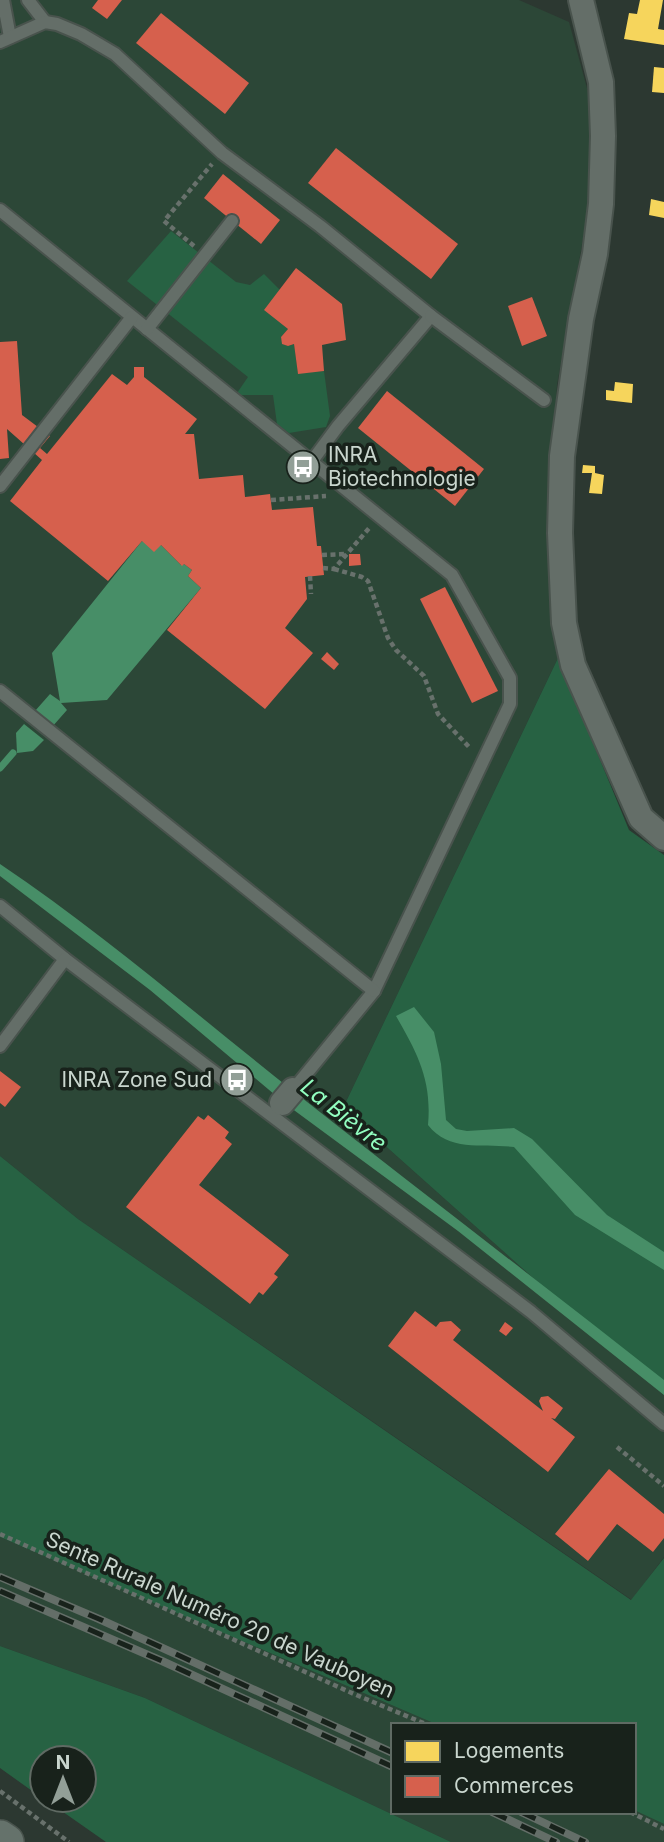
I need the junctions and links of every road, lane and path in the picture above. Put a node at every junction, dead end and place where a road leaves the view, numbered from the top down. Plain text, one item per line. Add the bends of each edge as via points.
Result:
1 (2, 0) edge
2 (28, 0) edge
3 (581, 0) edge
4 (45, 22) junction
5 (5, 40) edge
6 (222, 153) junction
7 (0, 210) edge
8 (232, 221) dead end
9 (205, 255) junction
10 (431, 316) junction
11 (132, 317) junction
12 (147, 329) junction
13 (544, 400) dead end
14 (312, 461) junction
15 (0, 486) edge
16 (331, 496) dead end
17 (271, 500) dead end
18 (379, 515) junction
19 (347, 554) junction
20 (322, 555) dead end
21 (323, 568) dead end
22 (334, 569) junction
23 (310, 576) dead end
24 (311, 594) dead end
25 (0, 691) edge
26 (481, 765) junction
27 (664, 838) edge
28 (0, 906) edge
29 (65, 959) junction
30 (374, 991) junction
31 (0, 1046) edge
32 (283, 1102) junction
33 (664, 1424) edge
34 (617, 1447) dead end
35 (664, 1486) edge
36 (0, 1534) edge
37 (423, 1723) edge
38 (0, 1791) edge
39 (634, 1814) edge
40 (664, 1829) edge
41 (0, 1838) edge
42 (6, 1842) edge
43 (69, 1842) edge

1 - 5 lane
2 - 4 lane
3 - 27 street via 601,82 603,136 600,216 562,456 564,622 573,665 641,818
4 - 5 lane
4 - 6 lane via 81,34 115,54
6 - 9 path via 164,222
6 - 10 lane
7 - 11 lane
8 - 9 lane
9 - 12 lane
10 - 13 lane
10 - 14 lane
11 - 12 lane
11 - 15 lane
12 - 14 lane
14 - 18 lane
16 - 17 path
18 - 19 path
18 - 26 lane via 452,575 510,678 510,704
19 - 20 path
19 - 22 path
21 - 22 path
22 - 26 path via 368,581 388,638 424,676 438,714 463,738
23 - 24 path
25 - 30 lane
26 - 30 lane
28 - 29 lane
29 - 31 lane
29 - 32 lane
30 - 32 lane
32 - 33 lane
34 - 35 path
36 - 37 path, Sente Rurale Numéro 20 de Vauboyen
38 - 43 path
39 - 40 path
41 - 42 main road

